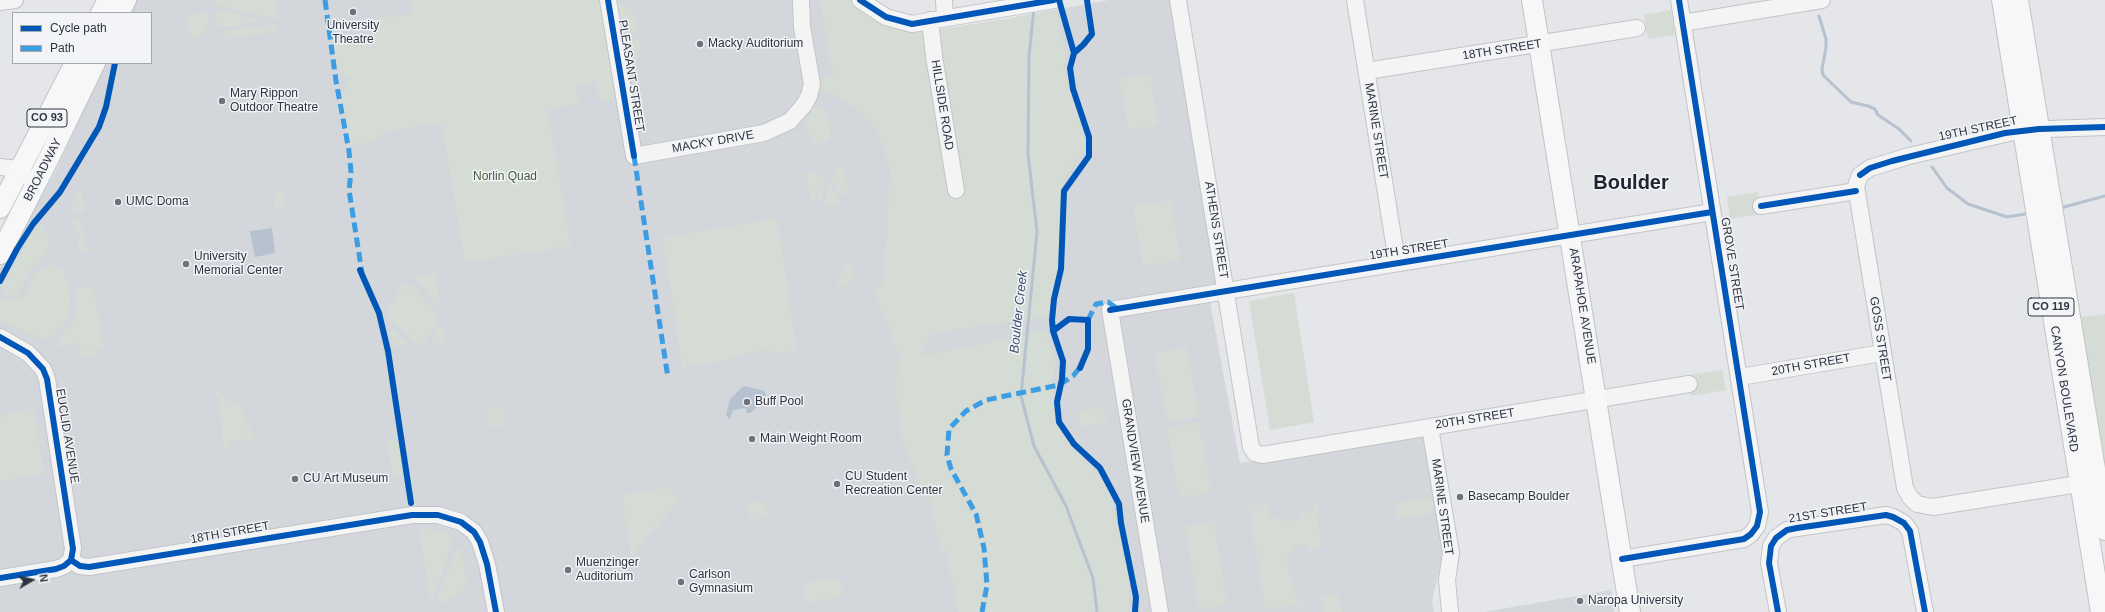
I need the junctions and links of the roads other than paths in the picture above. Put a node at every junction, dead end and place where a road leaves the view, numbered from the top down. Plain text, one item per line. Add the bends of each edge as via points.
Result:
1 (15, 0) edge
2 (108, 0) edge
3 (126, 0) edge
4 (608, 0) edge
5 (792, 0) edge
6 (801, 0) edge
7 (860, 0) edge
8 (872, 0) edge
9 (944, 0) edge
10 (1054, 0) edge
11 (1178, 0) edge
12 (1355, 0) edge
13 (1532, 0) edge
14 (1679, 0) edge
15 (1822, 0) edge
16 (2002, 0) edge
17 (2018, 0) edge
18 (0, 2) edge
19 (102, 12) edge
20 (120, 12) edge
21 (938, 19) junction
22 (1682, 23) junction
23 (802, 27) junction
24 (1637, 28) dead end
25 (1538, 44) junction
26 (74, 64) edge
27 (95, 64) edge
28 (1367, 71) junction
29 (2105, 127) edge
30 (2031, 130) junction
31 (634, 156) joint
32 (9, 170) edge
33 (1860, 175) joint
34 (37, 181) junction
35 (956, 190) dead end
36 (1856, 191) junction
37 (1761, 206) dead end
38 (0, 208) edge
39 (1712, 212) junction
40 (1570, 235) junction
41 (0, 254) edge
42 (1397, 262) junction
43 (1225, 291) junction
44 (1110, 310) joint
45 (0, 338) edge
46 (1882, 353) junction
47 (1740, 377) junction
48 (1689, 384) dead end
49 (1597, 400) junction
50 (1430, 426) junction
51 (1262, 455) joint
52 (2088, 483) junction
53 (2105, 530) edge
54 (1622, 559) junction
55 (71, 560) junction
56 (0, 578) edge
57 (496, 612) edge
58 (1160, 612) edge
59 (1450, 612) edge
60 (1630, 612) edge
61 (1778, 612) edge
62 (1925, 612) edge
63 (2102, 612) edge

1 - 18 street
2 - 19 main road
3 - 20 main road
4 - 31 street, PLEASANT STREET
5 - 23 street
6 - 23 street
7 - 21 street via 881,15 903,23
8 - 21 street via 892,12
9 - 21 street, HILLSIDE ROAD
10 - 21 street
11 - 43 street, ATHENS STREET
12 - 28 street, MARINE STREET
13 - 25 main road, ARAPAHOE AVENUE
14 - 22 street, GROVE STREET
15 - 22 street
16 - 30 main road, CANYON BOULEVARD / CO 119
17 - 30 main road, CANYON BOULEVARD / CO 119
21 - 35 street, HILLSIDE ROAD via 934,56
22 - 39 street, GROVE STREET
23 - 31 street, MACKY DRIVE via 812,84 804,106 790,121 764,133
24 - 25 street, 18TH STREET
25 - 28 street, 18TH STREET
25 - 40 main road, ARAPAHOE AVENUE
26 - 32 main road, BROADWAY / CO 93
27 - 34 main road, BROADWAY / CO 93
28 - 42 street, MARINE STREET
29 - 30 street, 19TH STREET
30 - 33 street, 19TH STREET via 1892,161 1870,168
30 - 52 main road, CANYON BOULEVARD / CO 119
32 - 34 street
32 - 38 main road, BROADWAY / CO 93
33 - 36 street, GOSS STREET
34 - 41 main road, BROADWAY / CO 93
36 - 37 street
36 - 46 street, GOSS STREET
39 - 40 street, 19TH STREET
39 - 47 street, GROVE STREET
40 - 42 street, 19TH STREET
40 - 49 main road, ARAPAHOE AVENUE
42 - 43 street, 19TH STREET
43 - 44 street, 19TH STREET
43 - 51 street, ATHENS STREET via 1251,447 1255,453
44 - 58 street, GRANDVIEW AVENUE
45 - 55 street, EUCLID AVENUE via 28,353 42,368 47,379 72,541
46 - 47 street, 20TH STREET
46 - 52 street, GOSS STREET via 1905,488 1917,504 1933,507
47 - 54 street, GROVE STREET via 1760,504 1759,521 1754,531 1749,537 1740,540
48 - 49 street, 20TH STREET
49 - 50 street, 20TH STREET
49 - 54 main road, ARAPAHOE AVENUE
50 - 51 street, 20TH STREET
50 - 59 street, MARINE STREET via 1451,553 1446,580
52 - 53 main road, CANYON BOULEVARD / CO 119
52 - 63 main road, CANYON BOULEVARD / CO 119
54 - 60 main road, ARAPAHOE AVENUE
55 - 56 street via 56,569
55 - 57 street, 18TH STREET via 80,566 89,567 419,514 446,516 466,526 480,542
61 - 62 street, 21ST STREET via 1769,563 1770,551 1776,538 1790,530 1886,515 1904,523 1910,531

